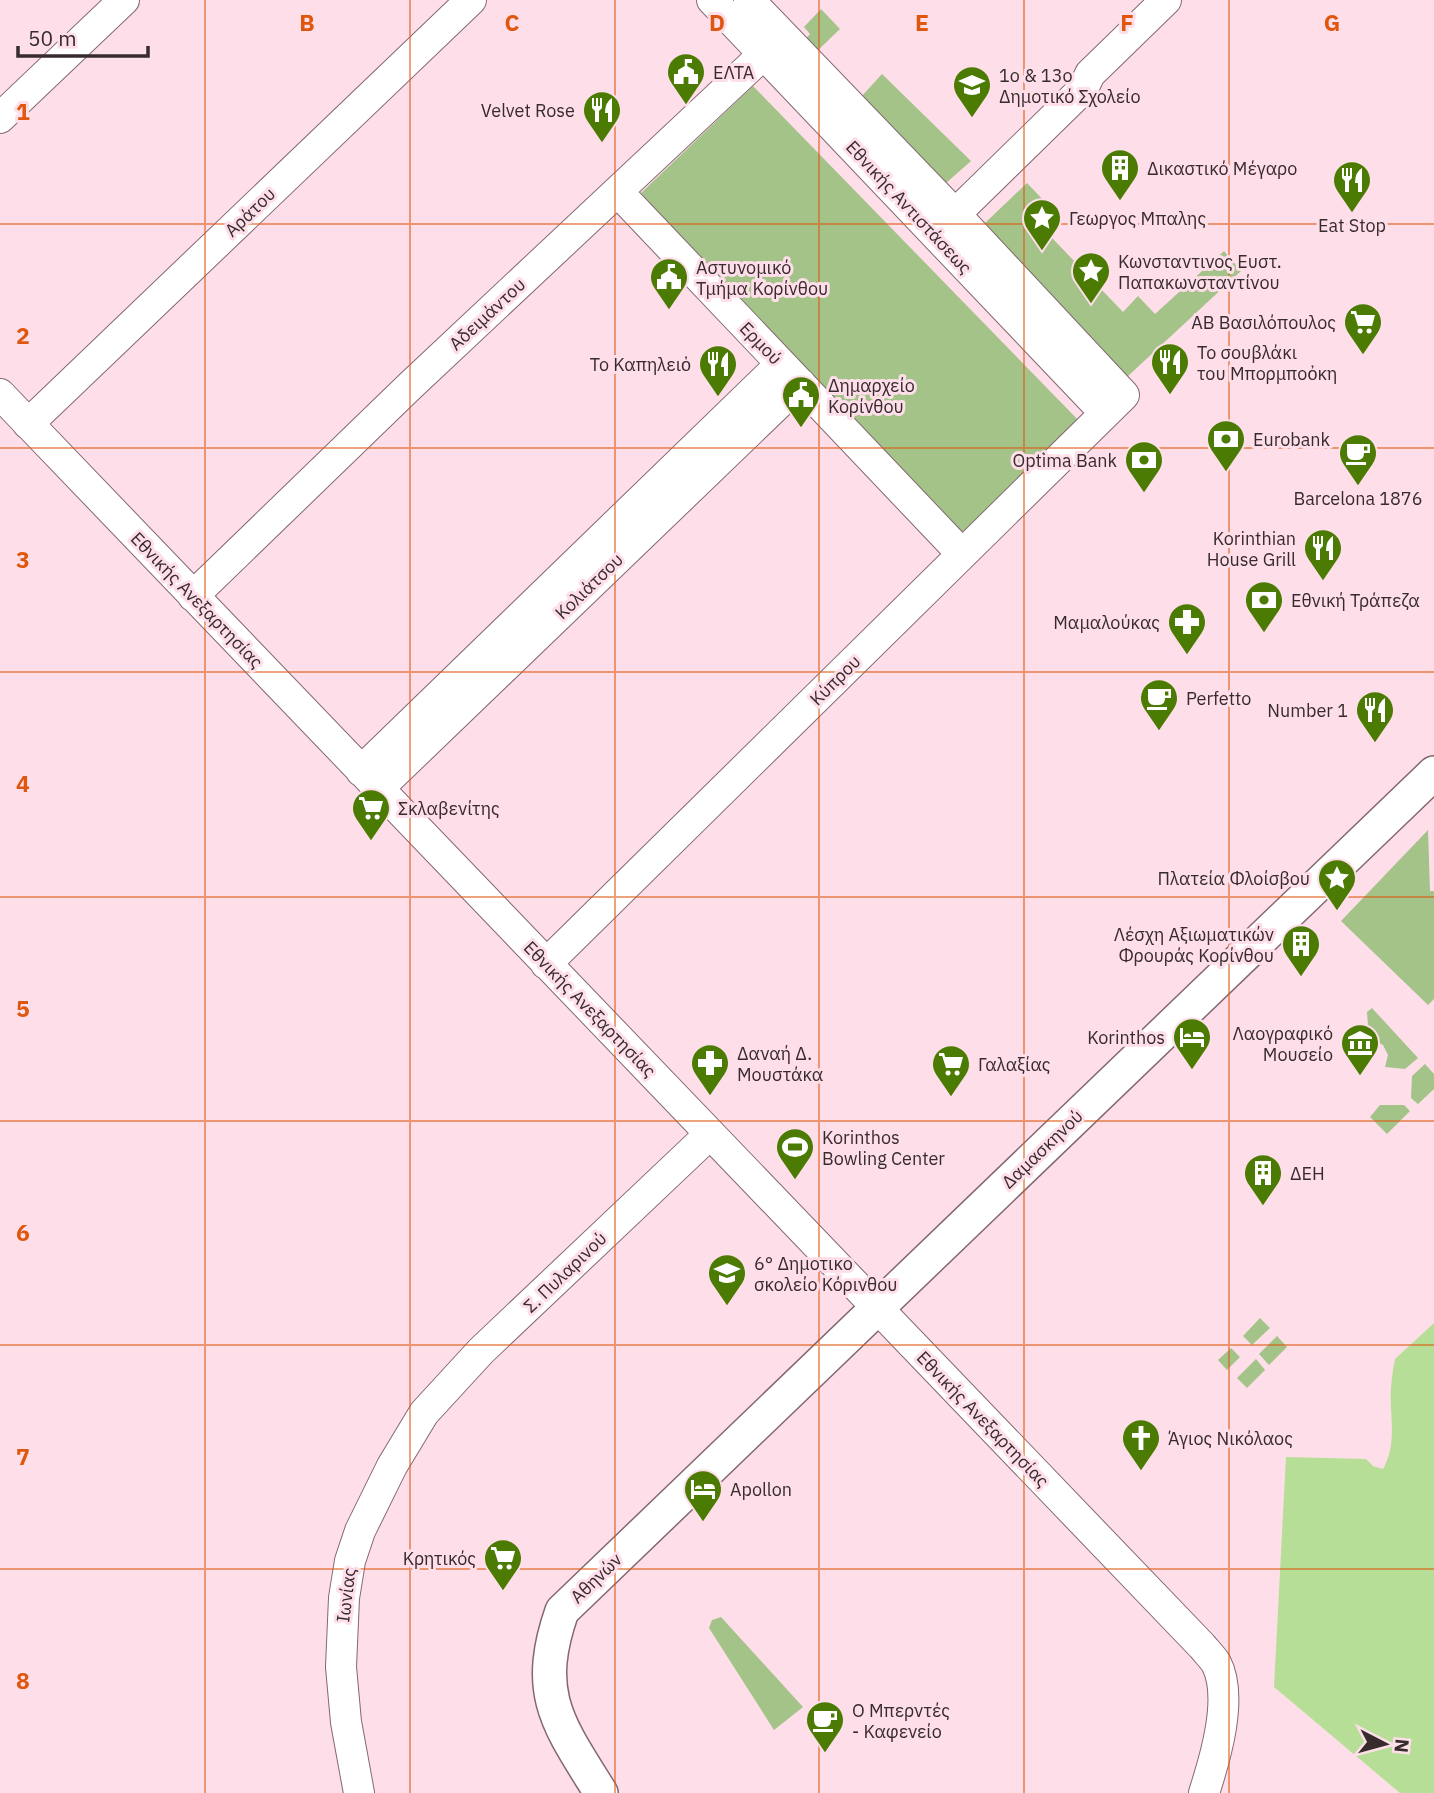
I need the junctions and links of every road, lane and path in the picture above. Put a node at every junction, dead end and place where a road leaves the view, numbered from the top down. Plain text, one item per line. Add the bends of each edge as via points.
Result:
1 (124, 0) edge
2 (471, 0) edge
3 (712, 0) edge
4 (748, 0) edge
5 (1166, 0) edge
6 (1190, 0) edge
7 (773, 44) junction
8 (1083, 89) junction
9 (0, 118) edge
10 (618, 192) junction
11 (946, 224) junction
12 (790, 373) junction
13 (0, 394) edge
14 (1114, 404) joint
15 (28, 424) junction
16 (962, 554) junction
17 (193, 596) junction
18 (1434, 773) edge
19 (370, 780) junction
20 (546, 964) junction
21 (710, 1134) junction
22 (877, 1308) junction
23 (424, 1413) joint
24 (651, 1525) joint
25 (359, 1793) edge
26 (601, 1793) edge
27 (1204, 1793) edge

1 - 9 street
2 - 15 street, Αράτου
3 - 7 street, Εθνικής Αντιστάσεως
4 - 7 street, Εθνικής Αντιστάσεως
5 - 8 street via 1090,74
6 - 8 street via 1100,83
7 - 10 street, Αδειμάντου
7 - 11 street, Εθνικής Αντιστάσεως
8 - 11 street
10 - 12 street, Ερμού
10 - 17 street, Αδειμάντου
11 - 14 street, Εθνικής Αντιστάσεως
12 - 16 street, Ερμού
12 - 19 street, Κολιάτσου
13 - 15 street, Εθνικής Ανεξαρτησίας
14 - 16 street, Κύπρου
15 - 17 street, Εθνικής Ανεξαρτησίας
16 - 20 street, Κύπρου
17 - 19 street, Εθνικής Ανεξαρτησίας
18 - 22 main road, Δαμασκηνού
19 - 20 street, Εθνικής Ανεξαρτησίας
20 - 21 street, Εθνικής Ανεξαρτησίας
21 - 22 street, Εθνικής Ανεξαρτησίας
21 - 23 street, Σ. Πυλαρινού via 481,1351
22 - 24 main road, Δαμασκηνού
22 - 27 street, Εθνικής Ανεξαρτησίας via 1216,1664 1222,1686 1221,1720
23 - 25 street, Ιωνίας via 367,1515 346,1578 341,1667
24 - 26 main road, Αθηνών via 562,1611 550,1658 549,1686 567,1739

